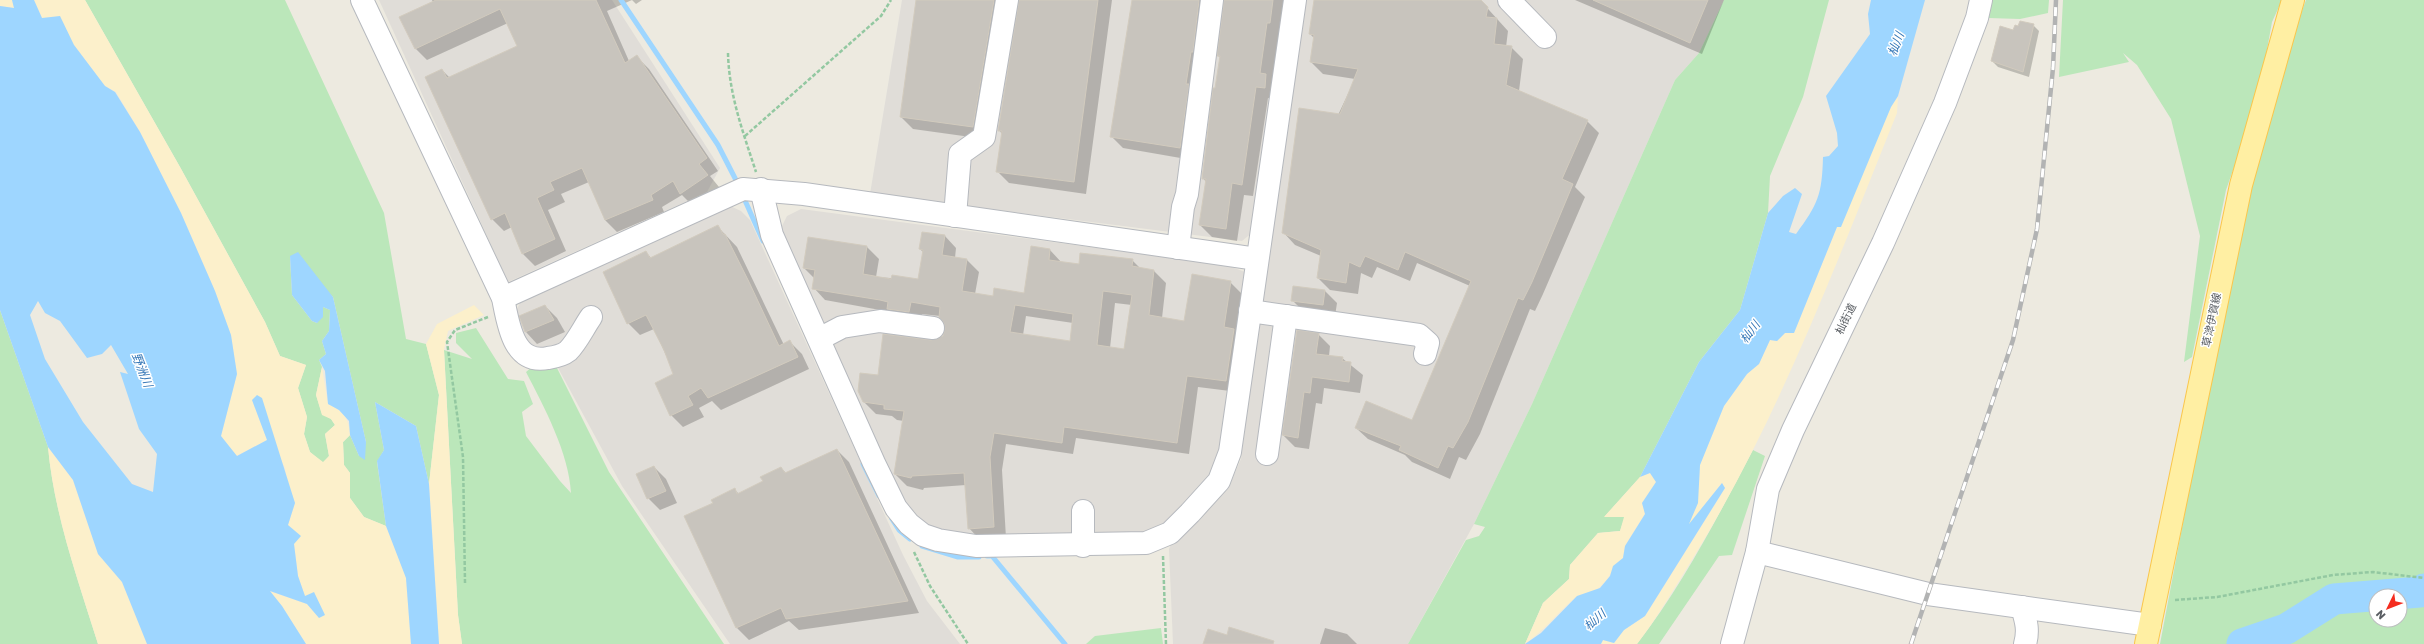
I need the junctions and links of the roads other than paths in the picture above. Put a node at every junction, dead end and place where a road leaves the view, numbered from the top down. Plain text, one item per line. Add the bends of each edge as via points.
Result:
1 (362, 0) edge
2 (1007, 0) edge
3 (1212, 0) edge
4 (1295, 0) edge
5 (1509, 0) edge
6 (2291, 8) edge
7 (1979, 9) edge
8 (1545, 37) dead end
9 (746, 190) junction
10 (955, 216) junction
11 (1178, 248) junction
12 (1257, 259) junction
13 (503, 298) junction
14 (1250, 311) junction
15 (1286, 316) junction
16 (591, 317) dead end
17 (933, 328) dead end
18 (819, 339) junction
19 (1425, 354) dead end
20 (1267, 454) dead end
21 (1083, 511) dead end
22 (1083, 546) junction
23 (1757, 552) junction
24 (2022, 607) junction
25 (2148, 635) edge
26 (1732, 644) edge
27 (2025, 644) edge

1 - 13 street
2 - 10 street via 984,137 960,154
3 - 11 street via 1188,194 1183,207
4 - 12 street
5 - 8 street
6 - 25 main road, 草津伊賀線 via 2241,185
7 - 23 street, 杣街道 via 1945,103 1883,243 1793,430 1771,483
9 - 10 street
9 - 13 street
9 - 18 street via 772,235
10 - 11 street
11 - 12 street
12 - 14 street
13 - 16 street via 510,332 520,350 532,358 557,357 568,350
14 - 15 street
14 - 22 street via 1242,376 1226,466 1219,480 1170,533 1146,543
15 - 19 street via 1419,335 1428,343
15 - 20 street
17 - 18 street via 880,321 842,327
18 - 22 street via 874,463 896,508 909,524 938,540 976,546
21 - 22 street
23 - 24 street via 1928,594
23 - 26 street, 杣街道
24 - 25 street
24 - 27 street via 2028,634

